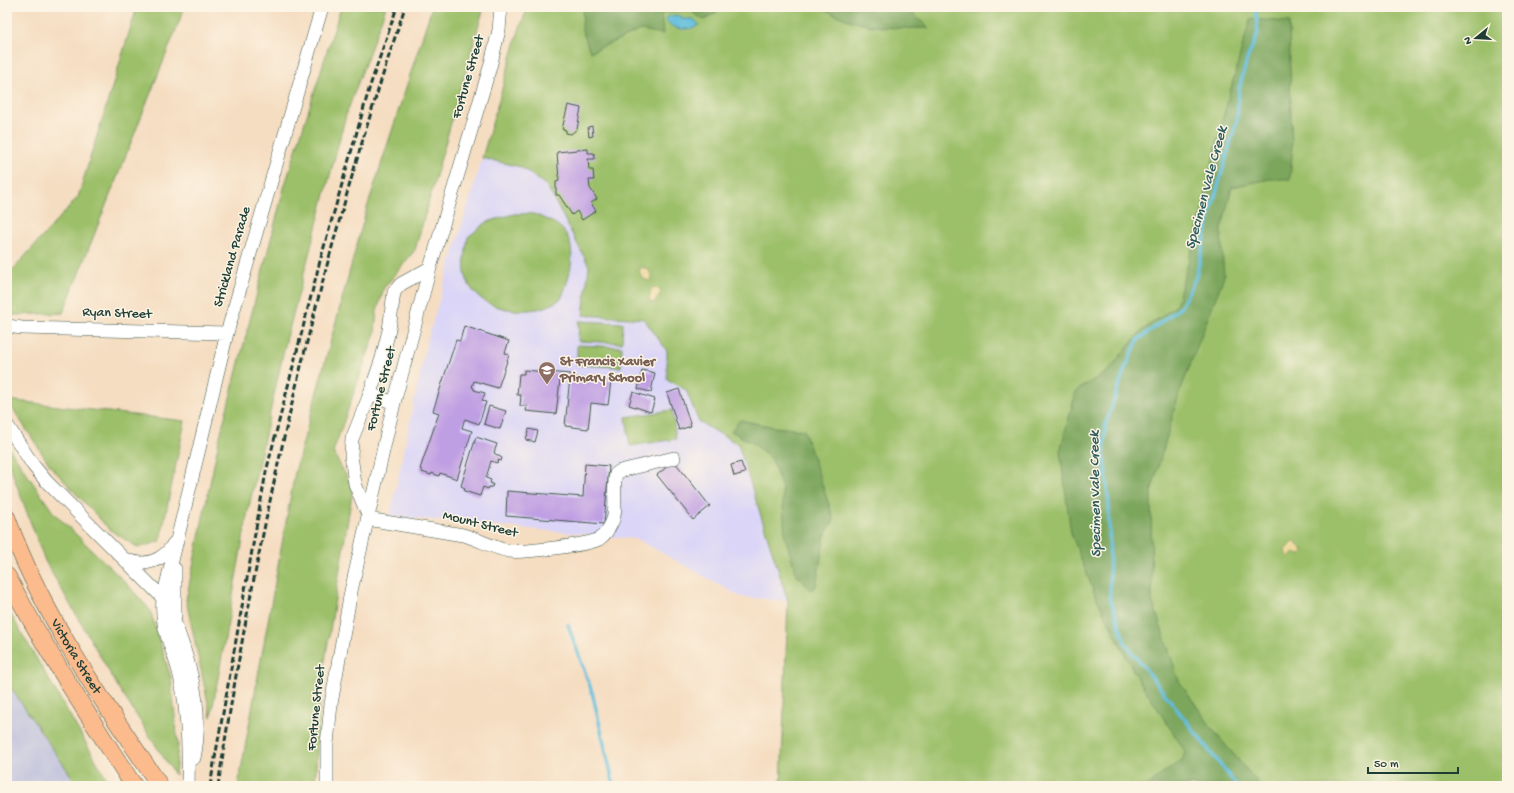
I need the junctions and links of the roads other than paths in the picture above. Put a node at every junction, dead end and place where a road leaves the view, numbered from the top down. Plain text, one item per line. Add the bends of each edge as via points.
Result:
1 (322, 7) edge
2 (501, 7) edge
3 (430, 268) junction
4 (7, 326) edge
5 (227, 333) junction
6 (370, 394) junction
7 (394, 403) junction
8 (7, 425) edge
9 (674, 458) dead end
10 (367, 517) junction
11 (7, 518) edge
12 (183, 518) junction
13 (178, 534) junction
14 (117, 553) junction
15 (7, 576) edge
16 (162, 598) junction
17 (179, 633) junction
18 (158, 782) edge
19 (134, 786) edge
20 (188, 786) edge
21 (327, 786) edge

1 - 5 street, Strickland Parade
2 - 3 street, Fortune Street via 499,30 490,67
3 - 6 street via 401,284 394,292 386,342
3 - 7 street, Fortune Street
4 - 5 street, Ryan Street
5 - 12 street, Strickland Parade
6 - 7 street
6 - 10 street via 350,446 355,484
7 - 10 street, Fortune Street
8 - 14 street via 46,481
9 - 10 street, Mount Street via 616,474 613,521 605,534 586,543 532,551 501,550 469,537
10 - 21 street, Fortune Street via 347,609 331,704 327,744
11 - 18 main road, Victoria Street via 30,574 52,618
12 - 13 street, Strickland Parade
12 - 17 street, Strickland Parade via 174,581 174,611
13 - 14 street via 169,550 152,562 134,563
13 - 16 street, Strickland Parade
14 - 16 street
15 - 19 main road, Victoria Street via 62,675
16 - 17 street, Strickland Parade
16 - 20 street, Strickland Parade via 163,626 179,675 185,707
17 - 20 street, Strickland Parade via 195,689 198,711 197,743

